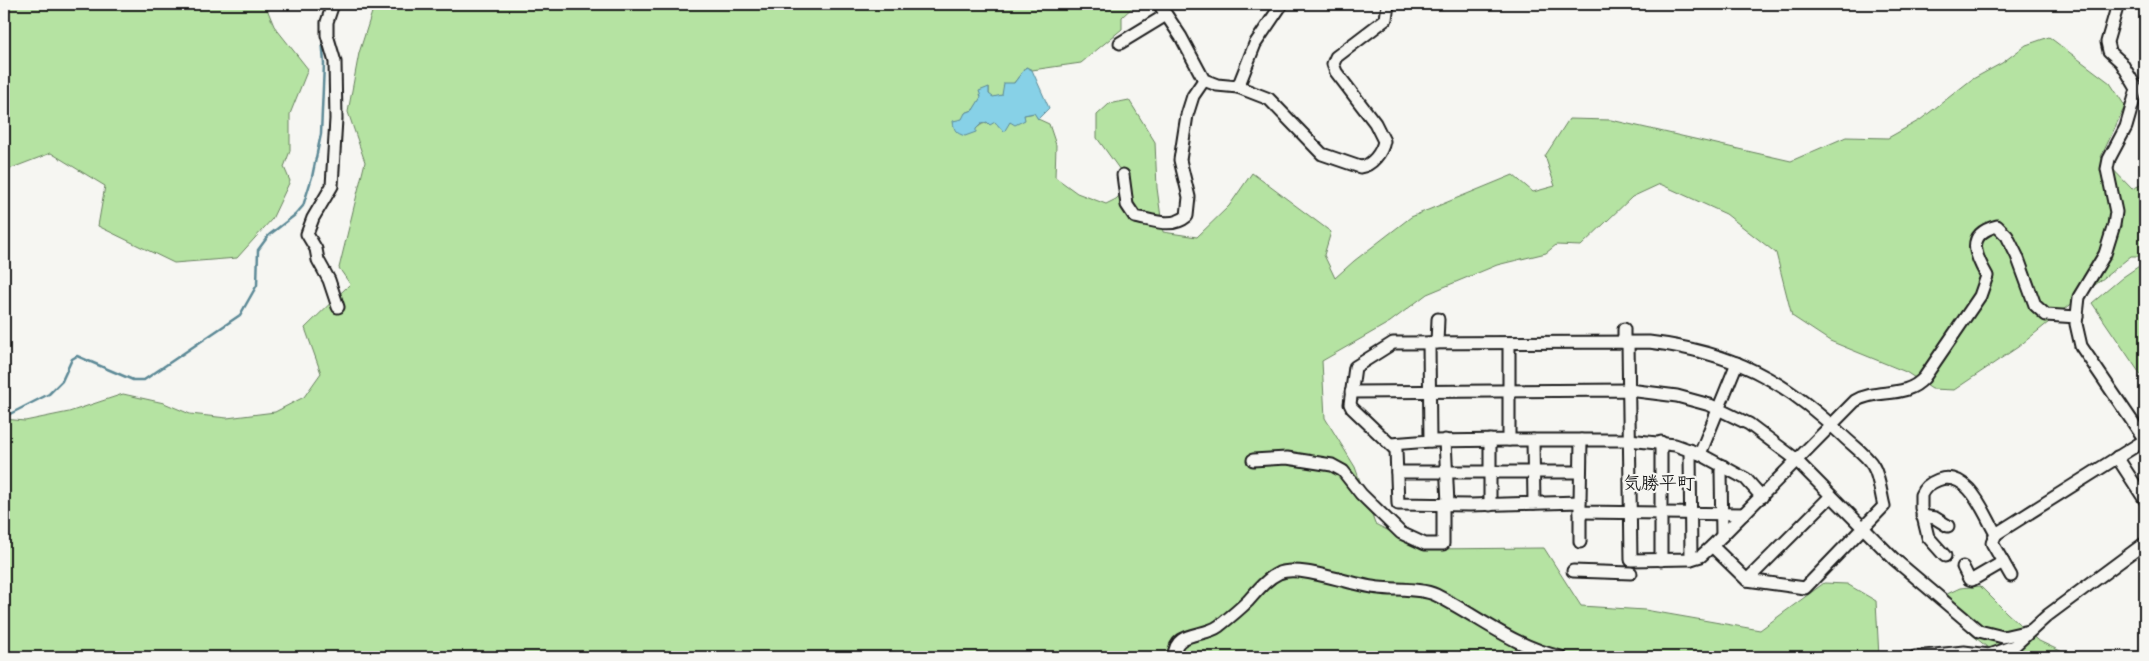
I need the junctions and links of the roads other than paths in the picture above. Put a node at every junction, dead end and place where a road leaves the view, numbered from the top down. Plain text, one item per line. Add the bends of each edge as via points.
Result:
1 (333, 4) edge
2 (1159, 4) edge
3 (1282, 4) edge
4 (1388, 4) edge
5 (2118, 4) edge
6 (1166, 15) junction
7 (1120, 43) dead end
8 (1204, 80) junction
9 (1238, 86) junction
10 (2141, 90) edge
11 (1123, 175) dead end
12 (338, 307) dead end
13 (2076, 317) junction
14 (1438, 319) dead end
15 (1624, 329) dead end
16 (1626, 342) junction
17 (1433, 343) junction
18 (1509, 343) junction
19 (1736, 363) junction
20 (1628, 390) junction
21 (1431, 391) junction
22 (1351, 392) junction
23 (1509, 392) junction
24 (1718, 409) junction
25 (1831, 425) junction
26 (1430, 440) junction
27 (1445, 440) junction
28 (1490, 440) junction
29 (1509, 440) junction
30 (1532, 440) junction
31 (1581, 440) junction
32 (1629, 440) junction
33 (2145, 440) edge
34 (1661, 442) junction
35 (1391, 444) junction
36 (1695, 452) junction
37 (2117, 457) junction
38 (1253, 460) dead end
39 (1797, 461) junction
40 (1723, 466) junction
41 (1397, 472) junction
42 (1490, 472) junction
43 (1534, 472) junction
44 (1580, 472) junction
45 (1446, 473) junction
46 (1831, 496) junction
47 (1762, 497) junction
48 (2145, 500) edge
49 (1446, 504) junction
50 (1534, 504) junction
51 (1490, 505) junction
52 (1580, 507) junction
53 (1629, 512) junction
54 (1661, 513) junction
55 (1690, 513) junction
56 (1722, 514) junction
57 (1744, 514) junction
58 (1922, 516) junction
59 (1948, 526) dead end
60 (1862, 528) junction
61 (1996, 534) junction
62 (1722, 536) junction
63 (1580, 542) dead end
64 (2145, 543) edge
65 (1712, 546) junction
66 (1945, 556) dead end
67 (1691, 559) junction
68 (1631, 560) junction
69 (1661, 560) junction
70 (2003, 562) junction
71 (1963, 567) dead end
72 (1574, 571) dead end
73 (2011, 576) dead end
74 (1747, 580) junction
75 (2029, 631) junction
76 (1174, 657) edge
77 (1562, 657) edge
78 (1915, 657) edge

1 - 12 street via 327,35 335,62 332,186 313,218 308,234
2 - 6 street
3 - 9 street via 1255,44
4 - 9 street via 1386,19 1336,56 1333,64 1384,141 1377,156 1366,166 1346,164 1322,154 1269,99
5 - 10 street via 2106,42 2109,51
6 - 7 street
6 - 8 street
8 - 9 street via 1217,85
8 - 11 street via 1193,96 1187,115 1180,160 1189,197 1187,216 1169,224 1135,217 1127,205
10 - 13 street via 2109,159 2107,170 2116,212 2114,225 2105,254 2079,297
13 - 25 street via 2046,315 2035,305 2008,236 1997,226 1988,229 1979,235 1974,246 1987,276 1980,296 1920,383 1905,390 1860,398
13 - 33 street via 2081,346
14 - 17 street
15 - 16 street
16 - 18 street
16 - 19 street via 1702,350
16 - 20 street
17 - 18 street
17 - 21 street
17 - 22 street via 1390,344 1355,367
18 - 23 street
19 - 24 street
19 - 25 street via 1771,379 1805,401
20 - 23 street
20 - 24 street via 1677,396
20 - 32 street
21 - 22 street
21 - 23 street
21 - 26 street
22 - 35 street via 1352,408
23 - 29 street
24 - 36 street
24 - 39 street via 1755,428
25 - 39 street
25 - 60 street via 1873,466 1884,506
26 - 27 street
26 - 35 street
27 - 28 street
27 - 45 street
28 - 29 street
28 - 42 street
29 - 30 street
30 - 31 street
30 - 43 street
31 - 32 street
31 - 44 street
32 - 34 street
32 - 53 street
33 - 37 street
34 - 36 street
34 - 54 street
35 - 41 street via 1396,450
36 - 40 street
36 - 55 street
37 - 48 street
37 - 61 street
38 - 49 street via 1287,458 1332,465 1343,471 1361,494 1401,533 1425,544 1443,544
39 - 46 street
39 - 47 street
40 - 47 street via 1746,479
40 - 56 street
41 - 45 street
41 - 49 street via 1398,504
42 - 43 street
42 - 45 street
42 - 51 street
43 - 44 street
43 - 50 street
44 - 52 street
45 - 49 street
46 - 60 street
46 - 74 street
47 - 57 street
49 - 51 street
50 - 51 street
50 - 52 street
52 - 53 street
52 - 63 street
53 - 54 street
53 - 68 street
54 - 55 street
54 - 69 street
55 - 56 street
55 - 67 street
56 - 57 street
56 - 62 street
57 - 62 street
58 - 59 street via 1935,518
58 - 61 street via 1920,501 1926,487 1942,479 1955,480 1970,488
58 - 66 street via 1928,537
60 - 74 street via 1805,588
60 - 75 street via 1979,631 2003,637
61 - 70 street via 1992,543
62 - 65 street
64 - 75 street
65 - 67 street via 1702,556
65 - 74 street
67 - 69 street
68 - 69 street
68 - 72 street via 1631,578
70 - 71 street via 1972,580
70 - 73 street
75 - 78 street via 2014,646 1989,654 1964,652
76 - 77 street via 1175,647 1182,639 1218,627 1261,585 1282,572 1301,572 1376,588 1434,594 1522,644

